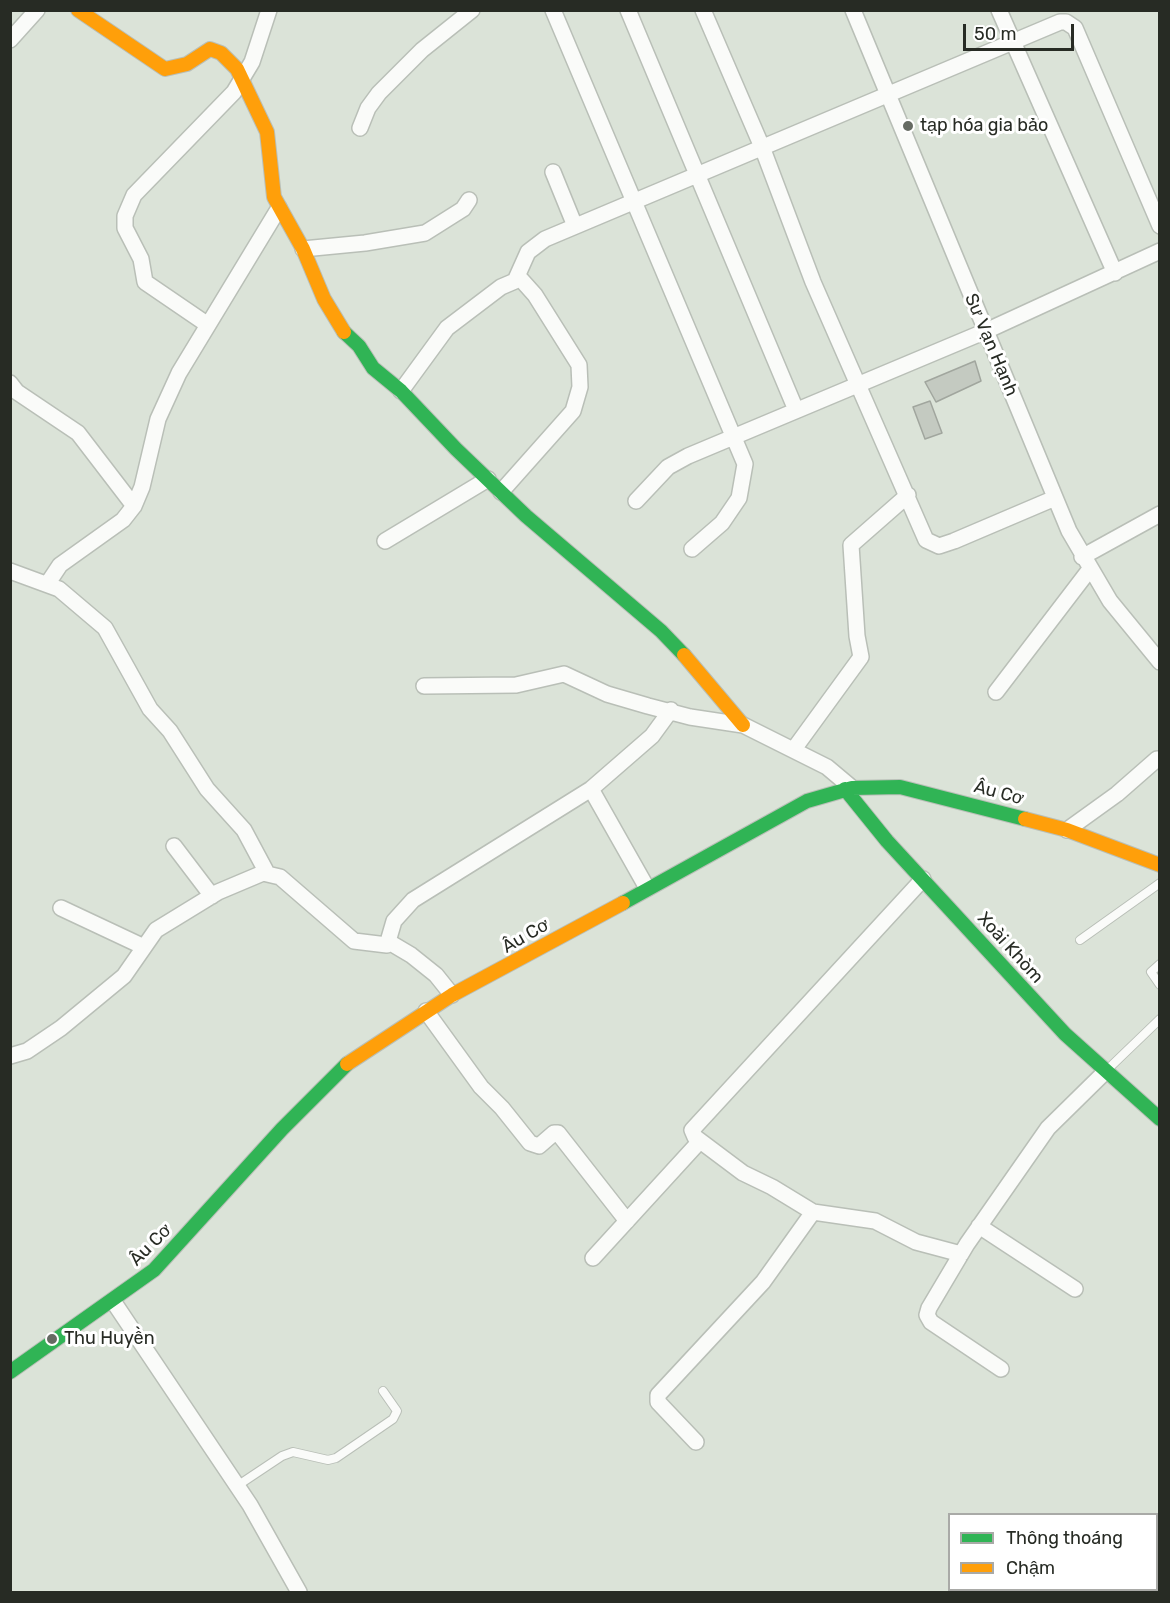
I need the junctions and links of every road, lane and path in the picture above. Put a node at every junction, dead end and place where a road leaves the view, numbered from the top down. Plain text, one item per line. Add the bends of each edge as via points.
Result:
1 (37, 10) edge
2 (78, 10) edge
3 (269, 10) edge
4 (472, 10) edge
5 (553, 10) edge
6 (628, 10) edge
7 (703, 10) edge
8 (853, 10) edge
9 (999, 10) edge
10 (10, 39) edge
11 (1011, 40) junction
12 (243, 78) junction
13 (887, 93) junction
14 (360, 128) dead end
15 (762, 147) junction
16 (553, 172) dead end
17 (696, 175) junction
18 (469, 200) dead end
19 (634, 203) junction
20 (279, 208) junction
21 (575, 226) junction
22 (1160, 226) edge
23 (303, 249) junction
24 (1160, 251) edge
25 (1115, 273) junction
26 (518, 276) junction
27 (208, 326) junction
28 (986, 331) junction
29 (10, 383) edge
30 (858, 384) junction
31 (401, 391) junction
32 (796, 410) junction
33 (733, 437) junction
34 (488, 479) junction
35 (501, 492) junction
36 (908, 495) junction
37 (1055, 498) junction
38 (636, 501) dead end
39 (134, 506) junction
40 (1160, 514) edge
41 (385, 541) dead end
42 (692, 549) dead end
43 (1086, 563) junction
44 (10, 570) edge
45 (48, 583) junction
46 (1160, 662) edge
47 (424, 686) dead end
48 (996, 692) dead end
49 (671, 710) junction
50 (742, 725) junction
51 (794, 749) junction
52 (1157, 759) dead end
53 (849, 788) junction
54 (591, 789) junction
55 (1067, 830) junction
56 (174, 846) dead end
57 (1160, 865) edge
58 (267, 873) junction
59 (923, 879) junction
60 (1160, 883) edge
61 (647, 888) junction
62 (212, 896) junction
63 (61, 908) dead end
64 (1080, 940) dead end
65 (389, 942) junction
66 (144, 947) junction
67 (1160, 964) edge
68 (1160, 985) edge
69 (452, 995) junction
70 (426, 1011) junction
71 (1160, 1019) edge
72 (10, 1056) edge
73 (1105, 1072) junction
74 (1160, 1119) edge
75 (700, 1141) junction
76 (813, 1212) junction
77 (627, 1221) junction
78 (979, 1226) junction
79 (961, 1254) junction
80 (593, 1258) dead end
81 (1075, 1289) dead end
82 (113, 1301) junction
83 (1001, 1369) dead end
84 (10, 1372) edge
85 (383, 1391) dead end
86 (696, 1442) dead end
87 (237, 1486) junction
88 (299, 1593) edge

1 - 10 street
2 - 12 street via 165,69 177,68 213,49
3 - 12 street
4 - 14 street via 422,50 379,93
5 - 19 street
6 - 17 street
7 - 15 street
8 - 13 street, Sư Vạn Hạnh
9 - 11 street
11 - 13 street
11 - 22 street via 1060,22 1076,28
11 - 25 street
12 - 20 street via 267,132 271,182
12 - 27 street via 220,109 134,195 125,216 125,228 141,259 145,282
13 - 15 street
13 - 28 street, Sư Vạn Hạnh
15 - 17 street
15 - 30 street via 813,282
16 - 21 street
17 - 19 street
17 - 32 street
18 - 23 street via 463,209 425,233
19 - 21 street
19 - 33 street
20 - 23 street
20 - 27 street
21 - 26 street via 532,249
23 - 31 street via 339,327 359,346 373,368
24 - 25 street
25 - 28 street
26 - 31 street via 454,322
26 - 35 street via 535,295 579,365 579,387 573,411
27 - 39 street via 183,366 159,418
28 - 30 street
28 - 37 street, Sư Vạn Hạnh
29 - 39 street via 78,433
30 - 32 street
30 - 36 street
31 - 34 street
32 - 33 street
33 - 38 street via 668,467
33 - 42 street via 745,464 739,498 722,523
34 - 35 street
34 - 41 street
35 - 50 street via 661,631
36 - 37 street via 926,540 939,546
36 - 51 street via 851,545 861,657
37 - 43 street, Sư Vạn Hạnh
39 - 45 street via 123,520 60,565
40 - 43 street
43 - 46 street, Sư Vạn Hạnh via 1110,601
43 - 48 street
44 - 45 street
45 - 58 street via 71,597 105,628 150,709 170,731 207,789 244,830
47 - 49 street via 516,685 564,674 607,694
49 - 50 street
49 - 54 street via 652,736
50 - 51 street
51 - 53 street via 827,767
52 - 55 street via 1118,794
53 - 55 street, Âu Cơ via 882,786 917,791
53 - 59 street, Xoài Khòm via 881,834
53 - 61 street, Âu Cơ via 807,801
54 - 61 street
54 - 65 street via 412,900 394,921
55 - 57 street, Âu Cơ
56 - 62 street
58 - 62 street
58 - 65 street via 298,890 354,941 384,946
59 - 73 street, Xoài Khòm via 1051,1020
59 - 75 street via 694,1125 692,1134
60 - 64 lane
61 - 69 street, Âu Cơ
62 - 66 street via 156,930
63 - 66 street
65 - 69 street via 436,975
66 - 72 street via 124,976 72,1019 27,1051
67 - 68 lane via 1150,972
69 - 70 street, Âu Cơ
70 - 77 street via 481,1087 530,1143 538,1146 554,1132 558,1133
70 - 82 street, Âu Cơ via 341,1069 166,1259
71 - 73 lane
73 - 74 street, Xoài Khòm
73 - 78 street via 1047,1128
75 - 76 street via 742,1173
75 - 77 street
76 - 79 street via 875,1221 916,1242
76 - 86 street via 763,1282 658,1395 658,1402
77 - 80 street
78 - 79 street
78 - 81 street
79 - 83 street via 927,1315 931,1322
82 - 84 street, Âu Cơ
82 - 87 street
85 - 87 lane via 397,1411 393,1419 336,1458 328,1460 293,1452
87 - 88 street

